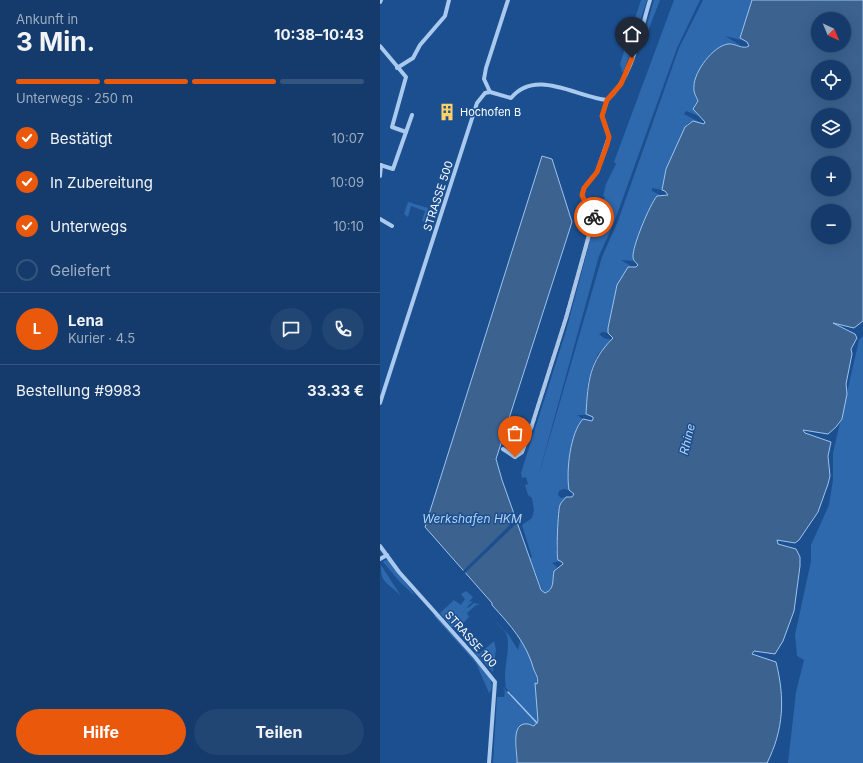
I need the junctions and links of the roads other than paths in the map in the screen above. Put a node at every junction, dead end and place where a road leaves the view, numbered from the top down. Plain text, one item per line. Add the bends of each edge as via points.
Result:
1 (449, 0) edge
2 (508, 0) edge
3 (650, 0) edge
4 (380, 46) edge
5 (397, 68) junction
6 (490, 92) junction
7 (607, 100) junction
8 (412, 115) dead end
9 (406, 132) junction
10 (381, 165) edge
11 (380, 176) edge
12 (380, 219) edge
13 (392, 226) dead end
14 (380, 403) edge
15 (503, 449) dead end
16 (380, 546) edge
17 (387, 555) junction
18 (380, 559) edge
19 (489, 763) edge

1 - 5 street via 449,6 441,22 420,45 413,58
2 - 6 street via 486,68 484,79
3 - 7 street via 627,72 614,94
4 - 5 street
5 - 9 street via 406,77 392,127
6 - 7 street via 511,98 520,90 540,84
6 - 14 street, STRASSE 500 via 485,93 477,104
7 - 15 street via 602,116 609,137 597,172 584,188 582,195 586,204 594,211 594,217 566,318 522,452 515,457
8 - 9 street
9 - 10 street via 394,170
10 - 11 street
12 - 13 street
16 - 17 street, STRASSE 100
17 - 18 street
17 - 19 street, STRASSE 100 via 495,682

